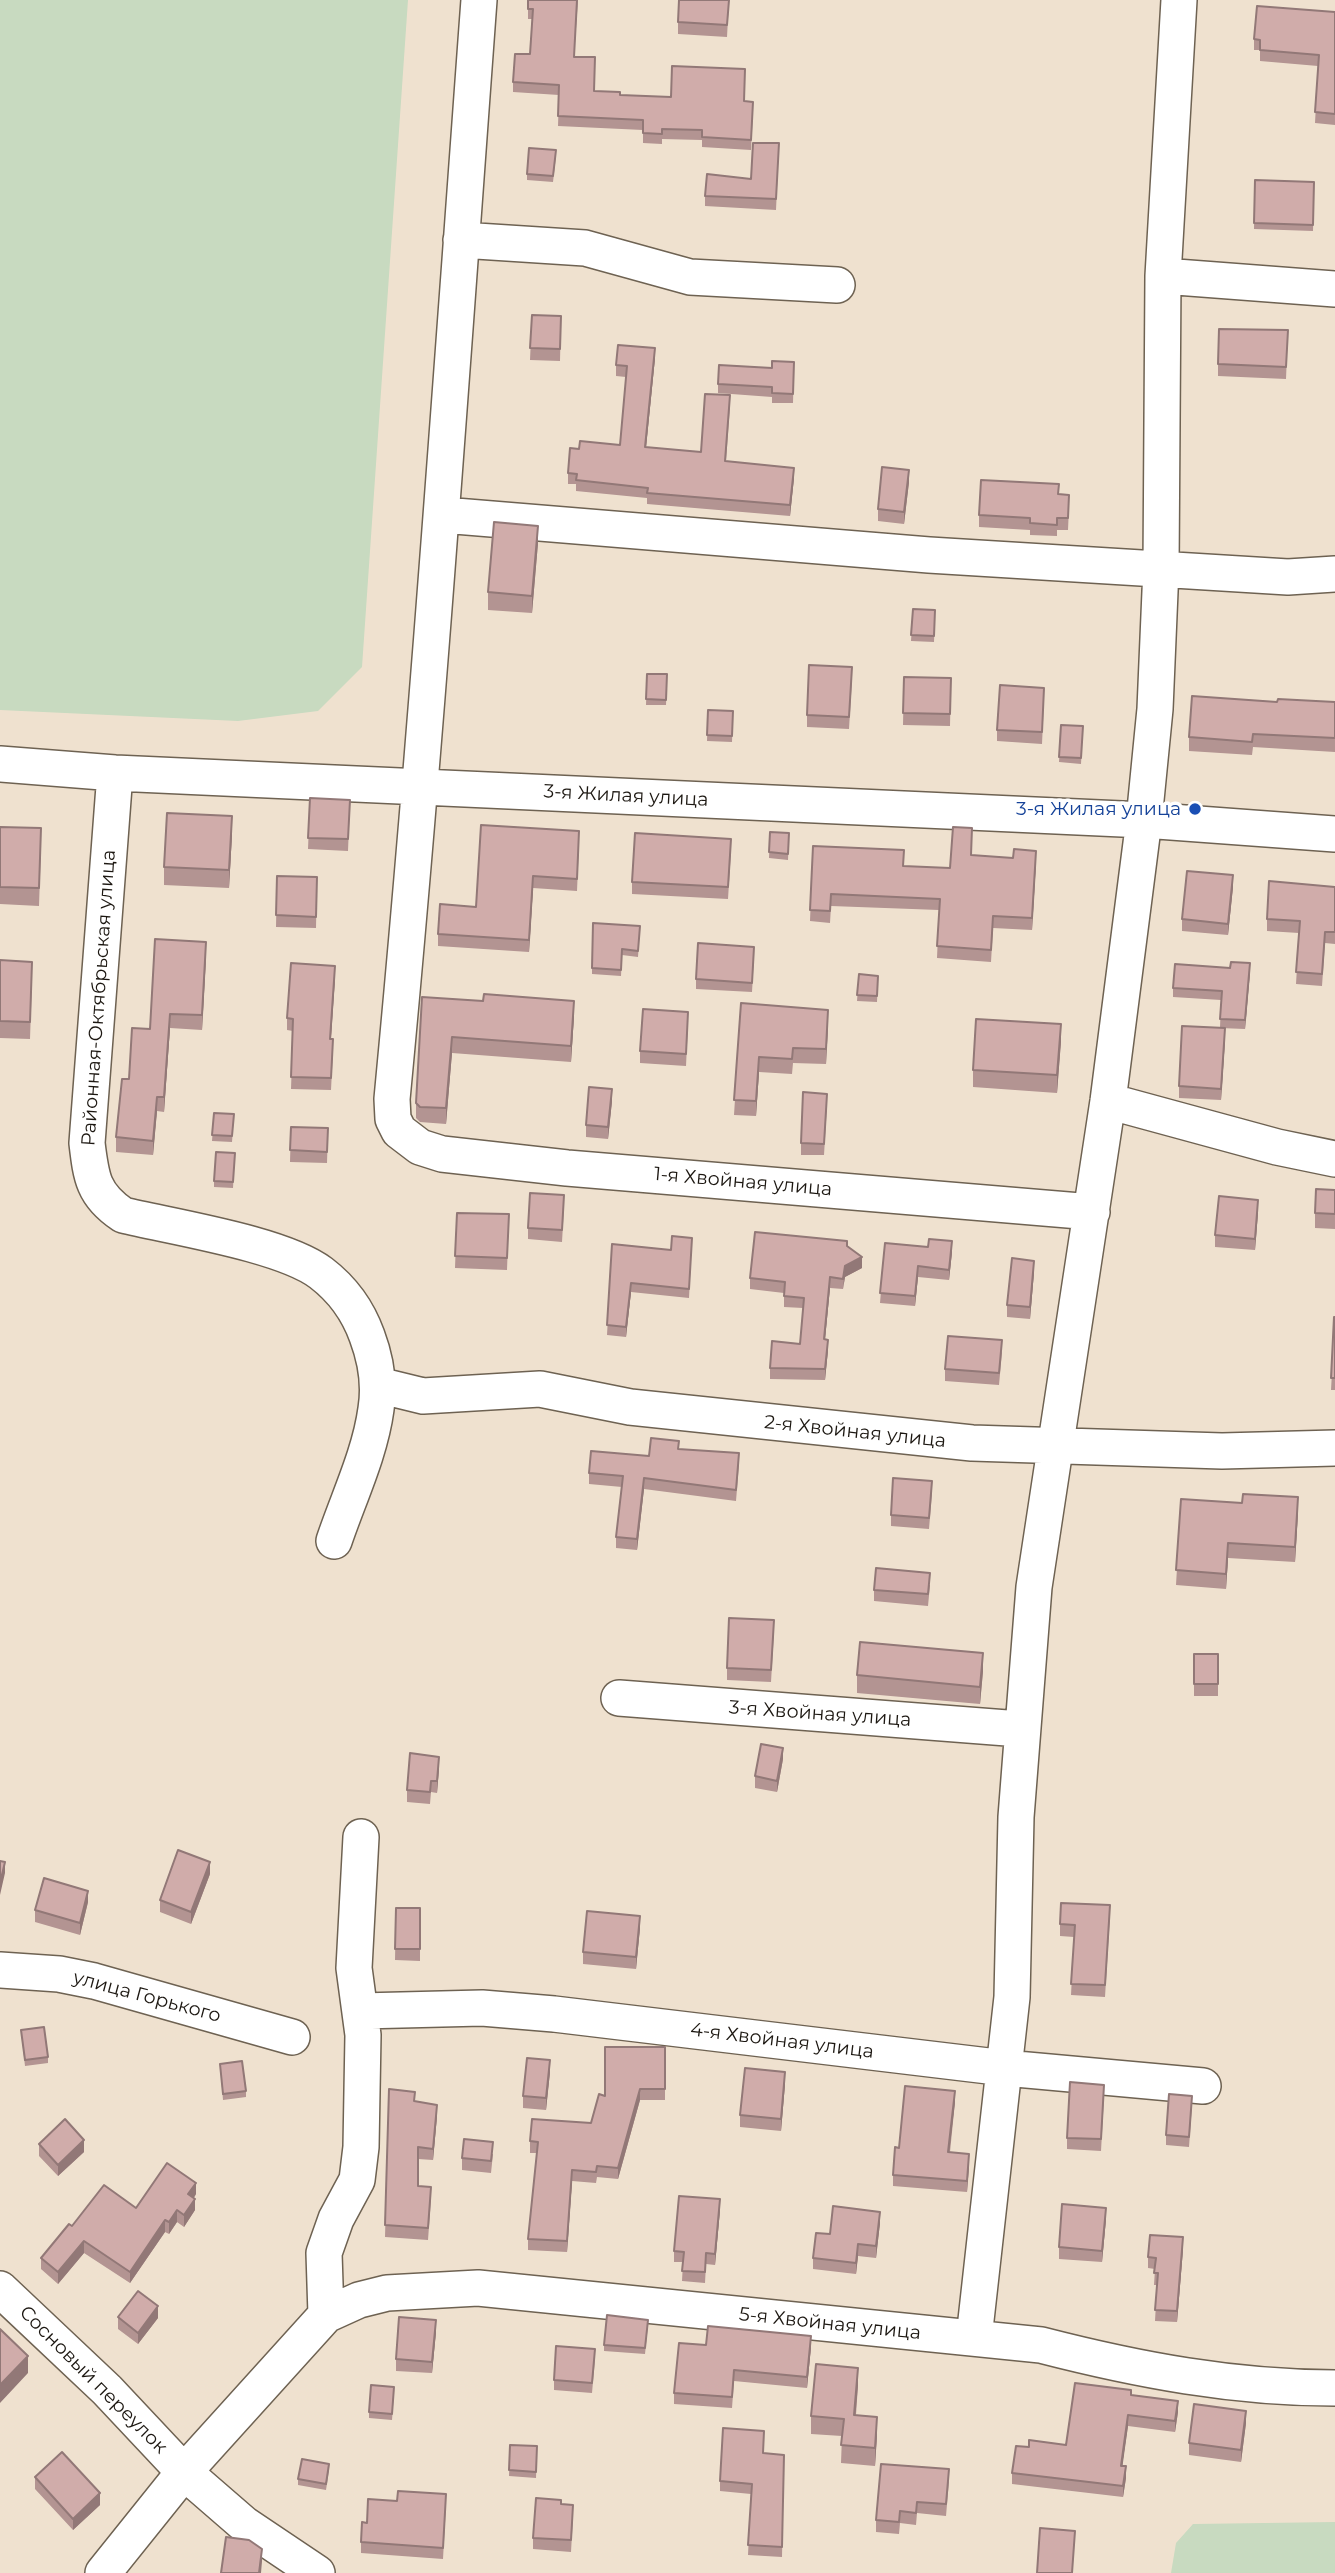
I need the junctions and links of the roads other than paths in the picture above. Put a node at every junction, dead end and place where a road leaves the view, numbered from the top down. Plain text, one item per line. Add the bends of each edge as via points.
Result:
1 (479, 0) edge
2 (1179, 0) edge
3 (461, 240) junction
4 (1163, 276) junction
5 (836, 285) dead end
6 (1335, 289) edge
7 (443, 515) junction
8 (1161, 568) junction
9 (1335, 574) edge
10 (0, 764) edge
11 (116, 772) junction
12 (422, 786) junction
13 (1144, 820) junction
14 (1335, 834) edge
15 (1108, 1101) junction
16 (1335, 1159) edge
17 (1092, 1212) junction
18 (378, 1385) junction
19 (1057, 1448) junction
20 (1335, 1448) edge
21 (334, 1541) dead end
22 (619, 1698) dead end
23 (1020, 1730) junction
24 (360, 1837) dead end
25 (0, 1970) edge
26 (361, 2011) junction
27 (292, 2037) dead end
28 (1005, 2068) junction
29 (1203, 2086) dead end
30 (0, 2290) edge
31 (326, 2315) junction
32 (974, 2338) junction
33 (1335, 2388) edge
34 (184, 2472) junction
35 (103, 2573) edge
36 (317, 2573) edge

1 - 3 street
2 - 4 street
3 - 5 street via 585,248 690,277
3 - 7 street
4 - 6 street
4 - 8 street
7 - 8 street via 929,555
7 - 12 street
8 - 9 street via 1287,576
8 - 13 street
10 - 11 street, 3-я Жилая улица
11 - 12 street, 3-я Жилая улица
11 - 18 street, Районная-Октябрьская улица via 87,1143 97,1190 123,1215 284,1254 319,1271 360,1318
12 - 13 street, 3-я Жилая улица
12 - 17 street, 1-я Хвойная улица via 392,1099 393,1119 420,1147 442,1154 567,1168
13 - 14 street, 3-я Жилая улица
13 - 15 street
15 - 16 street
15 - 17 street
17 - 19 street
18 - 19 street, 2-я Хвойная улица via 423,1396 540,1390 630,1407 776,1424
18 - 21 street, Районная-Октябрьская улица via 371,1434
19 - 20 street, 2-я Хвойная улица
19 - 23 street via 1034,1587
22 - 23 street, 3-я Хвойная улица
23 - 28 street via 1013,1985
24 - 26 street via 354,1968
25 - 27 street, улица Горького via 94,1981
26 - 28 street, 4-я Хвойная улица via 481,2008 554,2014
26 - 31 street via 361,2147 357,2180 324,2253
28 - 29 street, 4-я Хвойная улица
28 - 32 street
30 - 34 street, Сосновый переулок via 107,2390
31 - 32 street, 5-я Хвойная улица via 387,2293 478,2288
31 - 34 street
32 - 33 street, 5-я Хвойная улица via 1041,2345 1182,2376 1263,2386
34 - 35 street
34 - 36 street, Сосновый переулок via 244,2524

